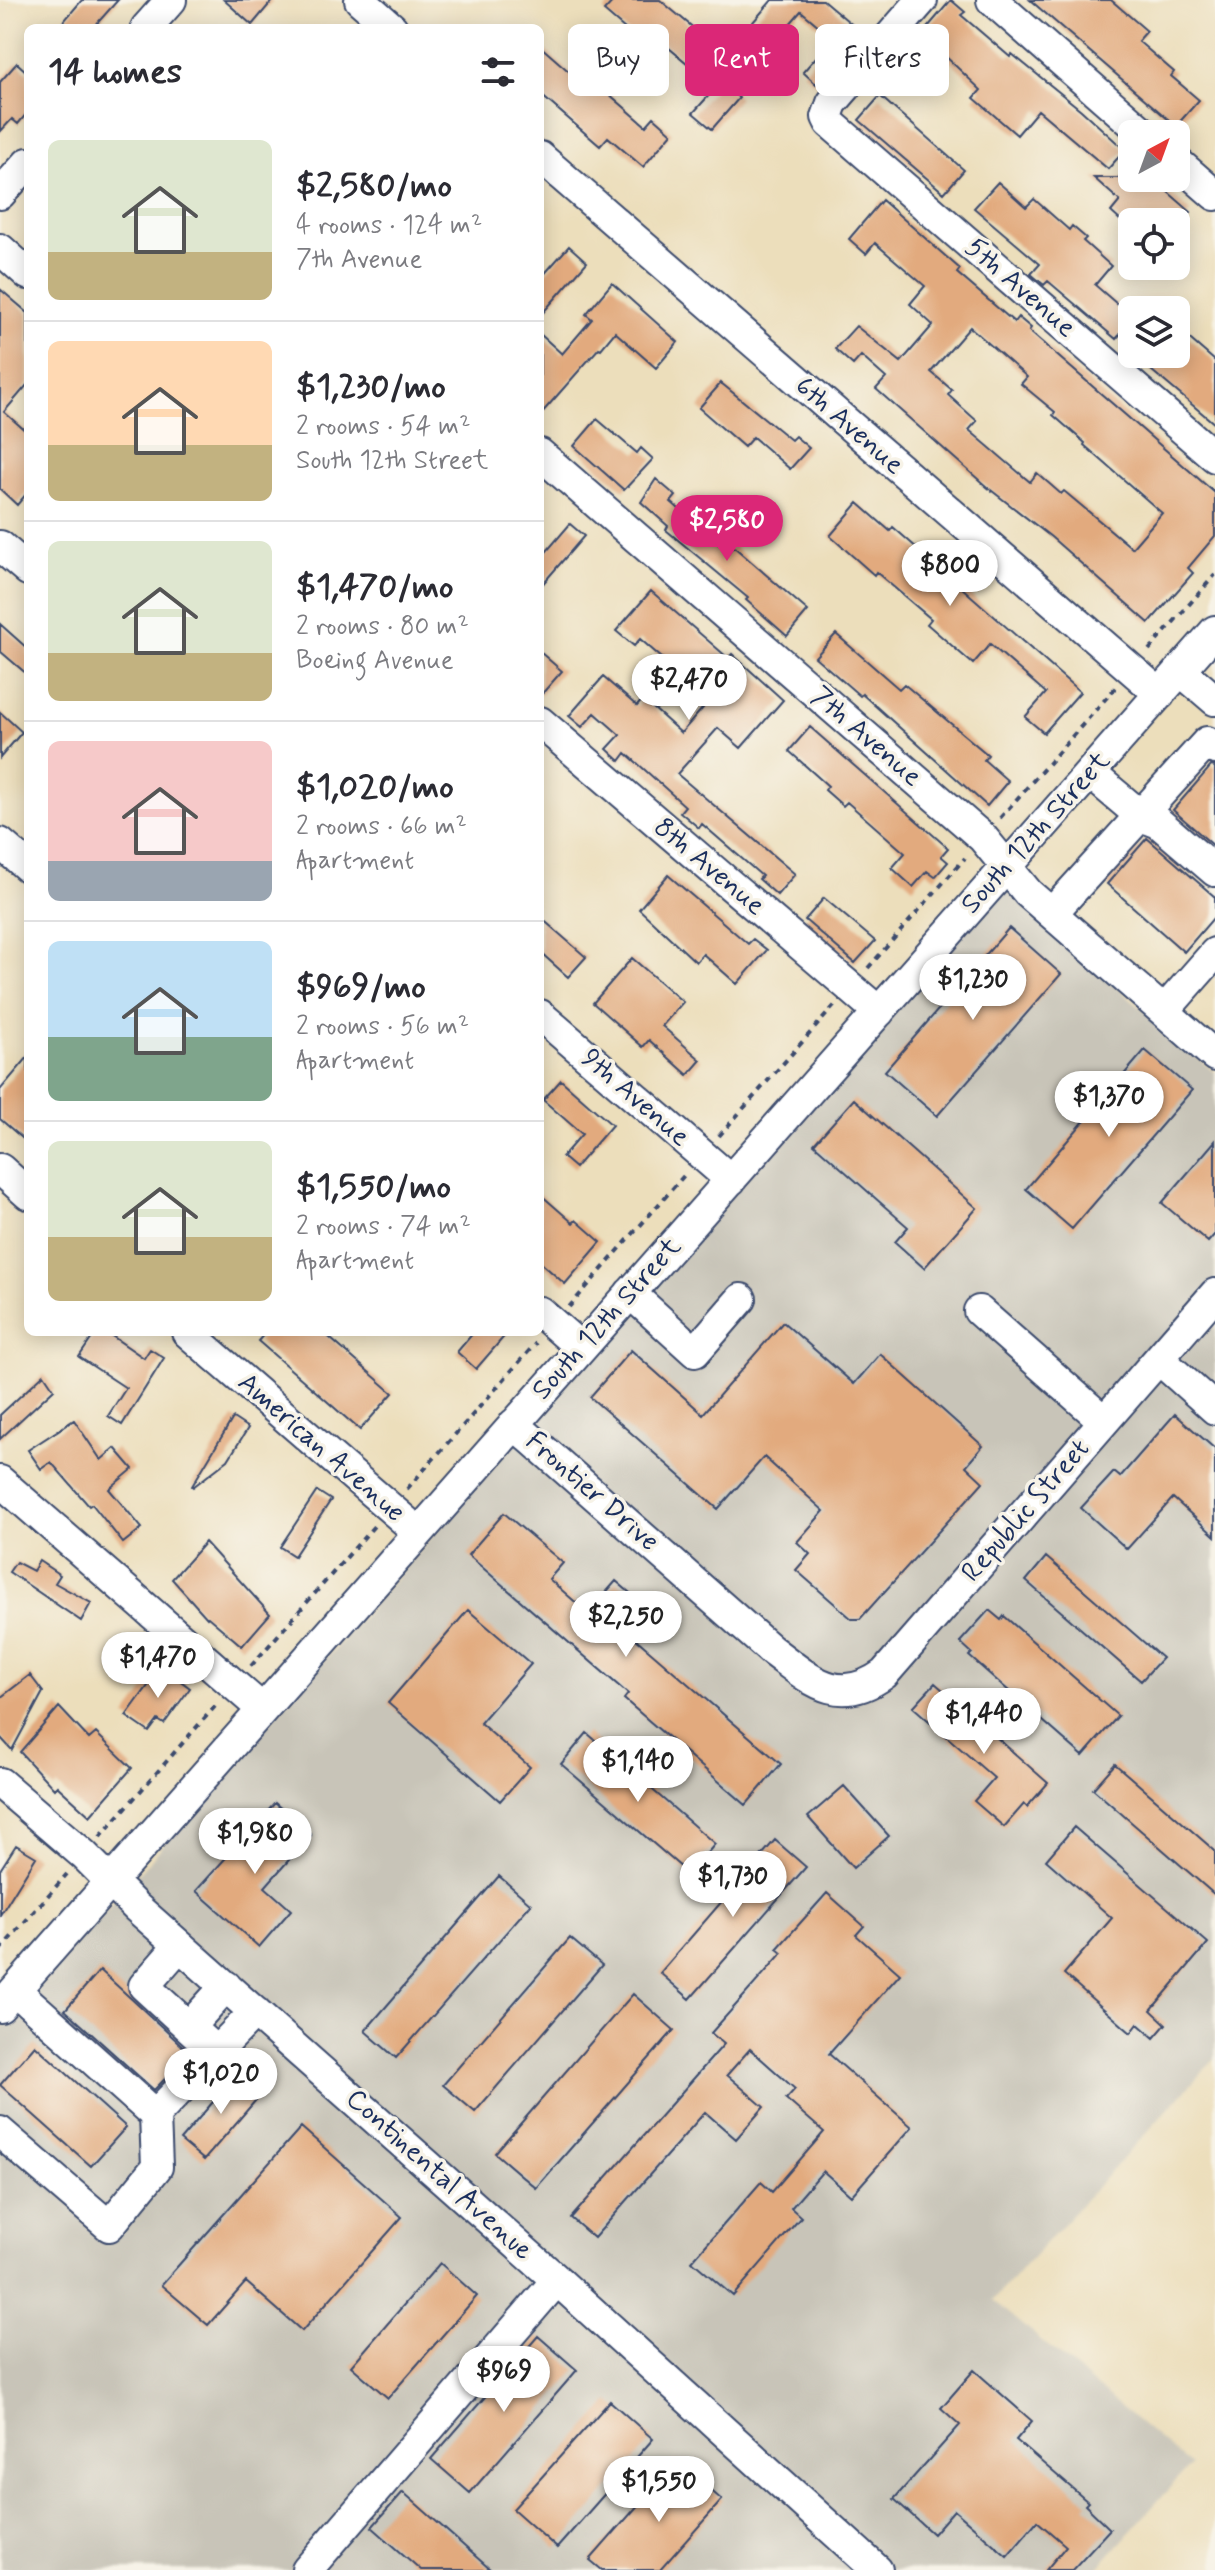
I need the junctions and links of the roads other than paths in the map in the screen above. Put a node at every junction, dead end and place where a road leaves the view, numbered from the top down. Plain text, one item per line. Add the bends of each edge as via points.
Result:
1 (171, 0) edge
2 (360, 0) edge
3 (922, 0) edge
4 (992, 0) edge
5 (150, 24) edge
6 (387, 24) edge
7 (1129, 120) edge
8 (544, 160) edge
9 (24, 167) edge
10 (1190, 173) edge
11 (0, 194) edge
12 (1215, 195) edge
13 (0, 249) edge
14 (24, 270) edge
15 (544, 457) edge
16 (1215, 457) edge
17 (0, 546) edge
18 (24, 567) edge
19 (1215, 631) edge
20 (1180, 670) junction
21 (1160, 694) junction
22 (1215, 700) edge
23 (544, 725) edge
24 (1215, 749) edge
25 (1090, 773) junction
26 (1141, 816) junction
27 (0, 843) edge
28 (24, 864) edge
29 (1006, 866) junction
30 (1215, 871) edge
31 (1052, 913) junction
32 (1215, 953) edge
33 (1164, 1011) junction
34 (879, 1012) junction
35 (544, 1018) edge
36 (1215, 1056) edge
37 (0, 1169) edge
38 (731, 1180) junction
39 (24, 1190) edge
40 (630, 1293) junction
41 (1215, 1294) edge
42 (741, 1299) dead end
43 (979, 1311) dead end
44 (547, 1318) edge
45 (192, 1336) edge
46 (581, 1348) junction
47 (1159, 1359) junction
48 (1215, 1409) edge
49 (1104, 1421) junction
50 (514, 1424) junction
51 (0, 1481) edge
52 (418, 1532) junction
53 (816, 1684) joint
54 (262, 1709) junction
55 (0, 1783) edge
56 (110, 1882) junction
57 (179, 1946) junction
58 (226, 1986) junction
59 (8, 1999) edge
60 (255, 2012) junction
61 (189, 2027) junction
62 (216, 2052) junction
63 (155, 2115) junction
64 (0, 2132) edge
65 (557, 2280) junction
66 (307, 2570) edge
67 (877, 2570) edge

1 - 5 street
2 - 6 street
3 - 16 street, 5th Avenue via 832,103 827,117
4 - 7 street
8 - 21 street, 6th Avenue
9 - 11 street
10 - 12 street
13 - 14 street
15 - 29 street, 7th Avenue via 983,838
17 - 18 street
19 - 20 street, South 12th Street
20 - 21 street, South 12th Street
20 - 22 street
21 - 25 street, South 12th Street
23 - 34 street, 8th Avenue
24 - 26 street via 1207,742
25 - 26 street
25 - 29 street, South 12th Street
26 - 30 street via 1159,823
26 - 31 street
27 - 28 street
29 - 31 street, 7th Avenue
29 - 34 street, South 12th Street
31 - 33 street, 7th Avenue
32 - 33 street
33 - 36 street, 7th Avenue
34 - 38 street, South 12th Street
35 - 38 street, 9th Avenue
37 - 39 street
38 - 40 street, South 12th Street
40 - 42 street via 695,1352
40 - 46 street, South 12th Street
41 - 47 street, Republic Street
43 - 49 street
44 - 46 street
45 - 52 street, American Avenue
46 - 50 street, South 12th Street
47 - 48 street
47 - 49 street, Republic Street
49 - 53 street, Republic Street via 884,1674 868,1686 842,1690
50 - 52 street, South 12th Street
50 - 53 street, Frontier Drive
51 - 54 street
52 - 54 street, South 12th Street
54 - 56 street, South 12th Street
55 - 56 street, Continental Avenue
56 - 57 street, Continental Avenue
56 - 59 street, South 12th Street
57 - 58 street, Continental Avenue
57 - 61 street via 144,1986
58 - 60 street, Continental Avenue
58 - 61 street
59 - 63 street
60 - 62 street
60 - 65 street, Continental Avenue
61 - 62 street
62 - 63 street
63 - 64 street via 157,2167 109,2226
65 - 66 street
65 - 67 street, Continental Avenue

